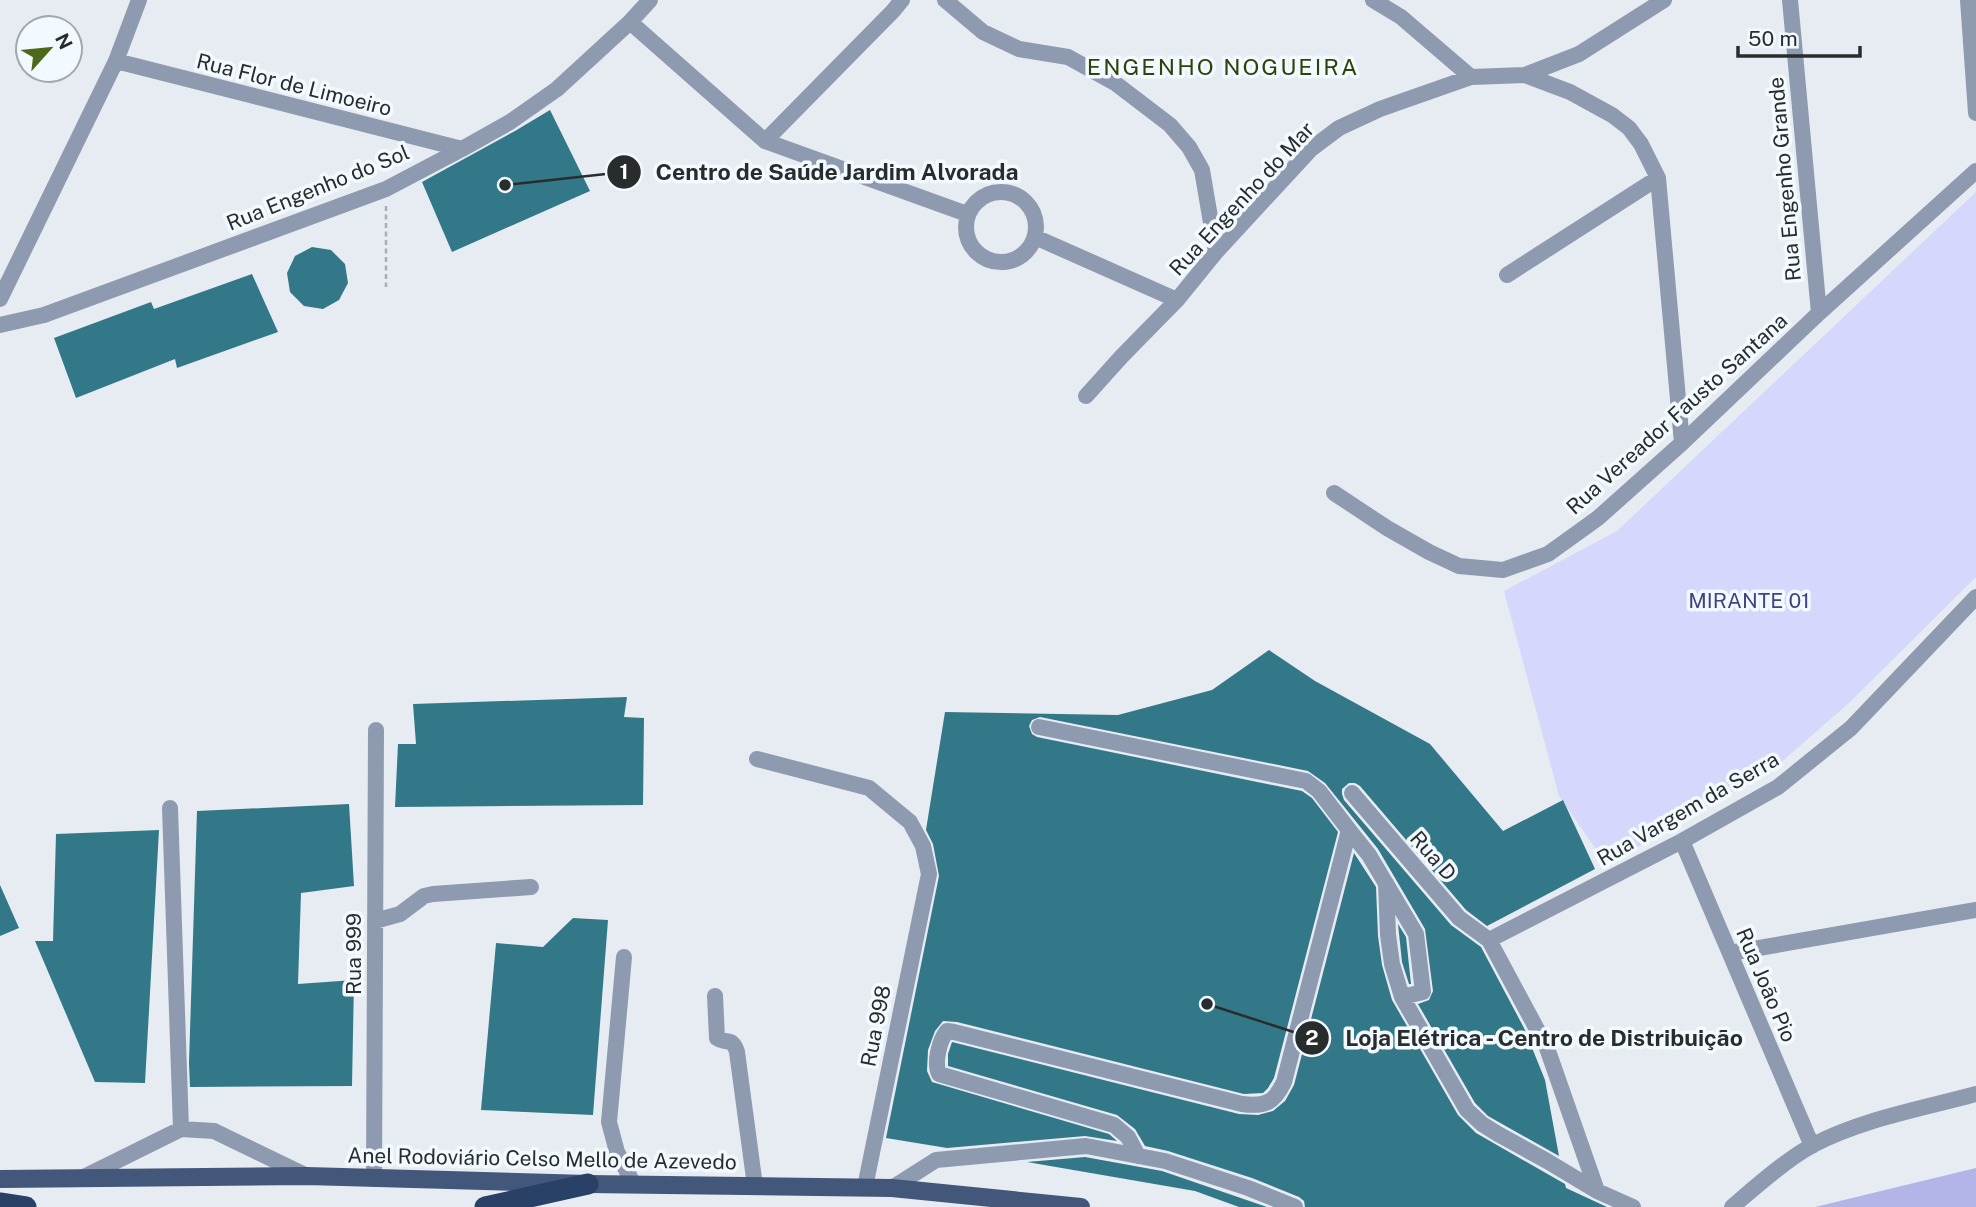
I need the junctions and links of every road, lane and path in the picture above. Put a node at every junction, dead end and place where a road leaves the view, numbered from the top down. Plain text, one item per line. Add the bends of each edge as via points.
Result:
1 (139, 0) edge
2 (650, 0) edge
3 (902, 0) edge
4 (945, 0) edge
5 (1373, 0) edge
6 (1664, 0) edge
7 (1790, 0) edge
8 (1968, 0) edge
9 (630, 22) junction
10 (116, 61) junction
11 (1525, 75) junction
12 (1471, 77) junction
13 (1976, 113) edge
14 (765, 141) junction
15 (461, 149) junction
16 (1976, 171) edge
17 (1658, 178) junction
18 (386, 188) junction
19 (967, 214) junction
20 (1035, 237) junction
21 (1216, 252) junction
22 (1507, 275) dead end
23 (386, 287) dead end
24 (0, 299) edge
25 (1177, 300) junction
26 (1819, 313) junction
27 (0, 325) edge
28 (1086, 396) dead end
29 (1682, 443) junction
30 (1334, 493) dead end
31 (1975, 605) edge
32 (1040, 727) dead end
33 (376, 730) dead end
34 (757, 759) dead end
35 (1352, 793) dead end
36 (170, 808) dead end
37 (1349, 830) junction
38 (1682, 841) junction
39 (1386, 883) junction
40 (531, 887) dead end
41 (1976, 910) edge
42 (375, 921) junction
43 (1416, 934) junction
44 (1388, 935) junction
45 (1489, 940) junction
46 (1730, 953) junction
47 (624, 957) dead end
48 (715, 996) dead end
49 (1402, 997) junction
50 (1976, 1094) edge
51 (181, 1129) junction
52 (1812, 1146) junction
53 (1139, 1156) junction
54 (307, 1176) junction
55 (82, 1178) junction
56 (0, 1179) edge
57 (374, 1179) junction
58 (588, 1184) junction
59 (634, 1185) junction
60 (755, 1186) junction
61 (865, 1187) junction
62 (892, 1188) junction
63 (1597, 1191) junction
64 (0, 1203) edge
65 (26, 1207) edge
66 (485, 1207) edge
67 (1081, 1207) edge
68 (1296, 1207) edge
69 (1633, 1207) edge
70 (1732, 1207) edge

1 - 10 street
2 - 9 street, Rua Engenho do Sol
3 - 14 street
4 - 21 street via 983,32 1019,49 1068,57 1170,125 1202,170
5 - 12 street via 1401,17
6 - 11 street via 1578,54
7 - 26 street, Rua Engenho Grande
8 - 13 street
9 - 14 street
9 - 15 street, Rua Engenho do Sol via 558,89
10 - 15 street, Rua Flor de Limoeiro
10 - 24 street
11 - 12 street, Rua Engenho do Mar
11 - 17 street, Rua Engenho do Mar via 1570,92 1629,128
12 - 21 street, Rua Engenho do Mar via 1339,128 1311,149
14 - 19 street
15 - 18 street, Rua Engenho do Sol
16 - 26 street, Rua Vereador Fausto Santana
17 - 22 street
17 - 29 street, Rua Engenho do Mar
18 - 23 path
18 - 27 street, Rua Engenho do Sol via 44,314
19 - 20 street via 972,205 993,192 1017,196 1033,213
19 - 20 street via 967,239 985,259 997,263 1021,257
20 - 25 street
21 - 25 street, Rua Engenho do Mar
25 - 28 street, Rua Engenho do Mar
26 - 29 street, Rua Vereador Fausto Santana
29 - 30 street, Rua Vereador Fausto Santana via 1598,518 1548,554 1503,570 1459,566
31 - 38 street, Rua Vargem da Serra via 1852,727 1778,787
32 - 37 street via 1306,781
33 - 42 street, Rua 999
34 - 61 street, Rua 998 via 869,788 910,822 923,846 929,874
35 - 45 street, Rua D via 1459,918
36 - 51 street
37 - 39 street
37 - 53 street via 1284,1082 1277,1097 1264,1104 1242,1104 951,1031 943,1036 936,1066 939,1074 1114,1125
38 - 45 street, Rua Vargem da Serra
38 - 46 street, Rua João Pio
39 - 43 street
39 - 44 street
40 - 42 street via 433,894 400,914
41 - 46 street
42 - 57 street, Rua 999
43 - 44 street
43 - 49 street via 1423,992
44 - 49 street
45 - 63 street via 1547,1048
46 - 52 street, Rua João Pio
47 - 59 street via 609,1122 617,1152
48 - 60 street via 717,1038 735,1044 737,1052
49 - 63 street via 1467,1110 1498,1134
50 - 52 street via 1866,1123
51 - 54 street via 214,1131
51 - 55 street
52 - 70 street
53 - 62 street via 1086,1146 936,1160
53 - 68 street via 1177,1164
54 - 55 main road, Anel Rodoviário Celso Mello de Azevedo
54 - 57 main road, Anel Rodoviário Celso Mello de Azevedo
55 - 56 main road, Anel Rodoviário Celso Mello de Azevedo
57 - 58 main road, Anel Rodoviário Celso Mello de Azevedo
58 - 59 main road, Anel Rodoviário Celso Mello de Azevedo
58 - 66 highway
59 - 60 main road, Anel Rodoviário Celso Mello de Azevedo
60 - 61 main road, Anel Rodoviário Celso Mello de Azevedo
61 - 62 main road, Anel Rodoviário Celso Mello de Azevedo
62 - 67 main road, Anel Rodoviário Celso Mello de Azevedo
63 - 69 street
64 - 65 highway

